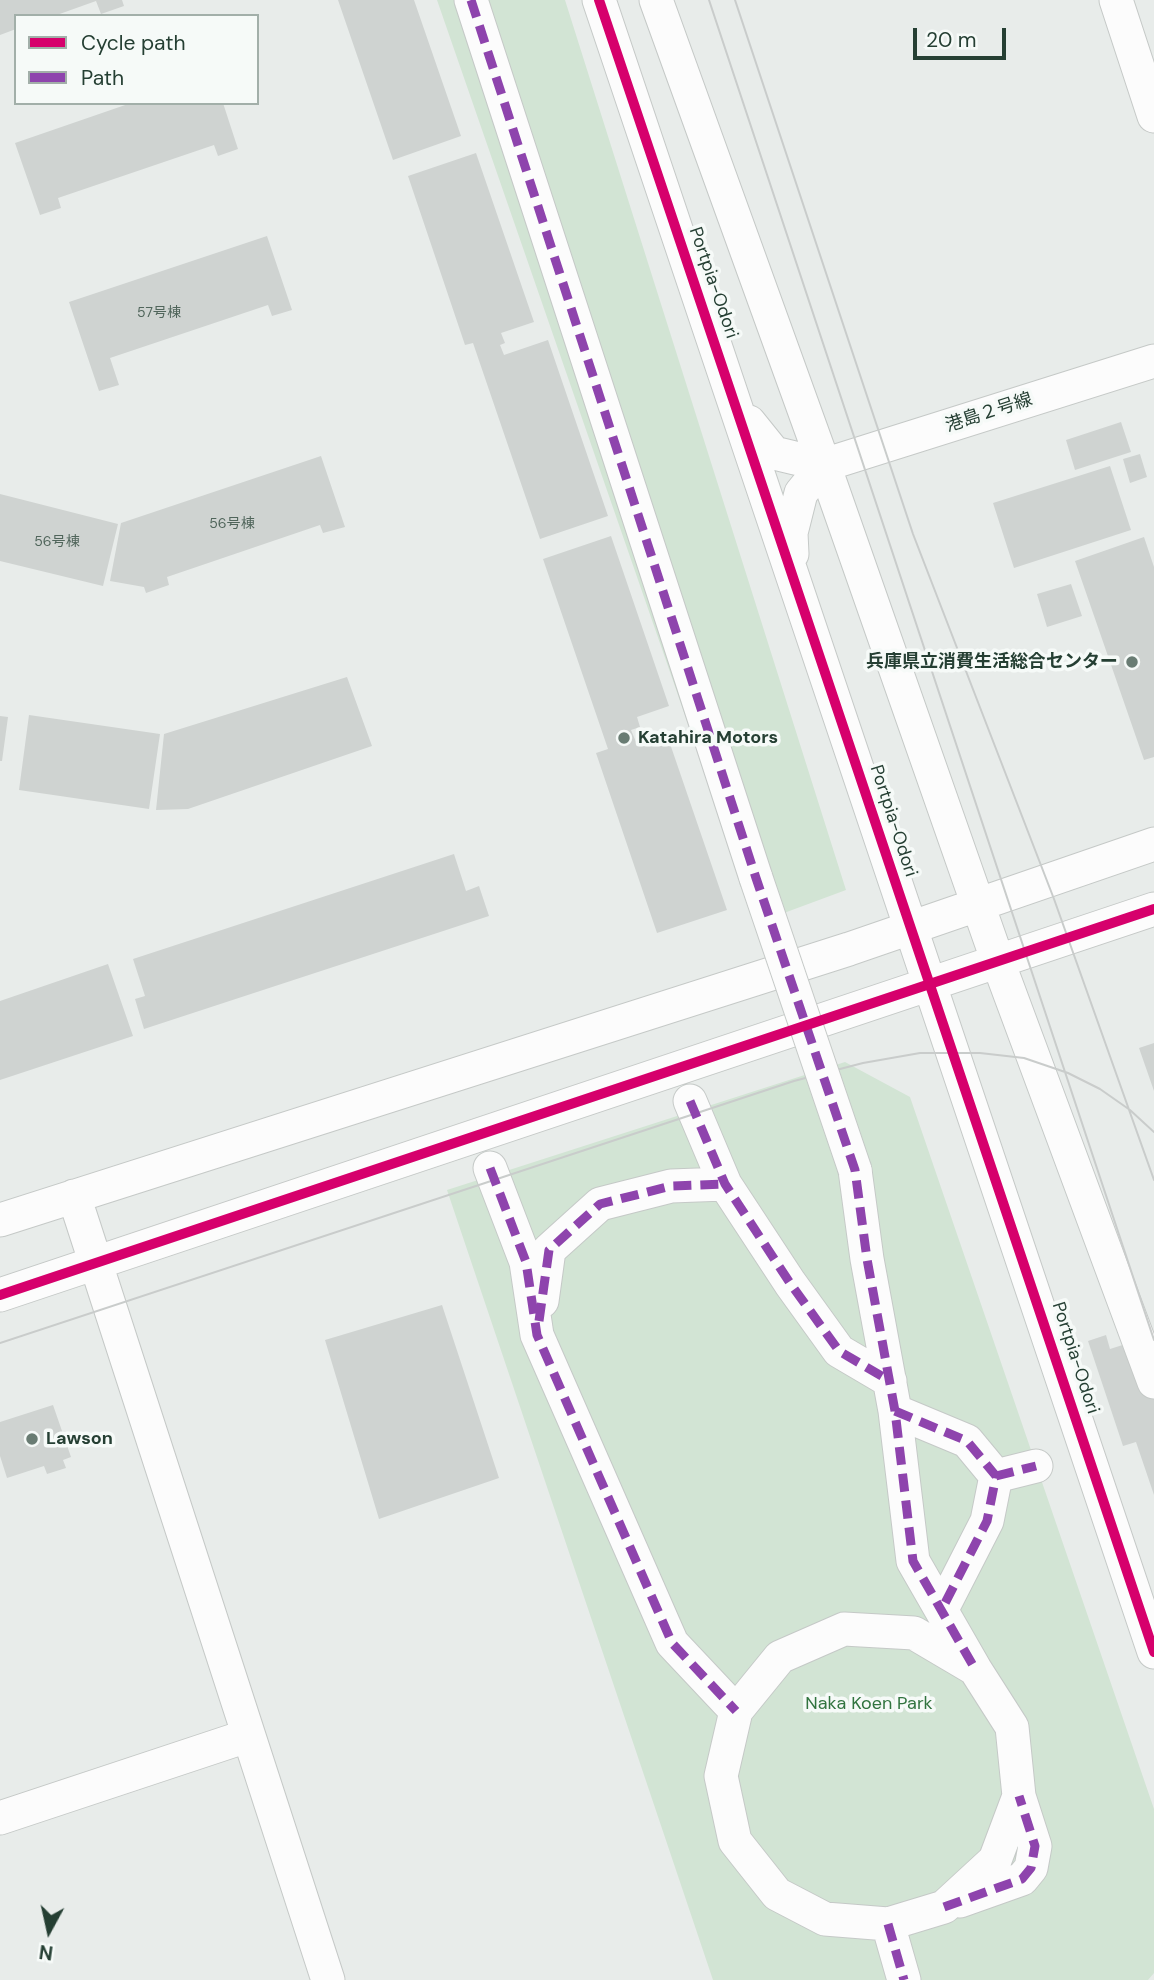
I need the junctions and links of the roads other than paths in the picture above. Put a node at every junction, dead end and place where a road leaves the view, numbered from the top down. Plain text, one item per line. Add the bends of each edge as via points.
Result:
1 (471, 0) edge
2 (599, 0) edge
3 (656, 0) edge
4 (1116, 0) edge
5 (1154, 116) edge
6 (1154, 361) edge
7 (737, 408) junction
8 (824, 465) junction
9 (795, 581) junction
10 (1154, 844) edge
11 (977, 905) junction
12 (1154, 909) edge
13 (911, 929) junction
14 (997, 959) junction
15 (931, 982) junction
16 (690, 1101) dead end
17 (490, 1168) dead end
18 (725, 1185) junction
19 (74, 1196) junction
20 (0, 1220) edge
21 (97, 1264) junction
22 (0, 1295) edge
23 (537, 1335) junction
24 (1154, 1382) edge
25 (892, 1396) junction
26 (1036, 1466) dead end
27 (996, 1476) junction
28 (942, 1609) junction
29 (1154, 1652) edge
30 (975, 1669) junction
31 (736, 1711) junction
32 (247, 1736) junction
33 (0, 1818) edge
34 (888, 1924) junction
35 (328, 1980) edge
36 (904, 1980) edge

1 - 25 street, bridge via 855,1170
2 - 7 street, Portpia-Odori
3 - 8 street
4 - 5 street
6 - 8 street, 港島２号線
7 - 8 street via 774,453
7 - 9 street, Portpia-Odori
8 - 9 street via 801,493 797,506 791,533
8 - 11 street
9 - 13 street, Portpia-Odori
10 - 11 street
11 - 13 street
11 - 14 street
12 - 14 street
13 - 15 street, Portpia-Odori
13 - 19 street
14 - 15 street
14 - 24 street
15 - 21 street
15 - 29 street, Portpia-Odori
16 - 18 street
17 - 23 street via 526,1262
18 - 23 street via 671,1186 600,1204 549,1250
18 - 25 street via 839,1351
19 - 20 street
19 - 21 street
21 - 22 street
21 - 32 street
23 - 31 street via 672,1643
25 - 27 street via 967,1441
25 - 28 street via 913,1561
26 - 27 street
27 - 28 street via 987,1521
28 - 30 street
30 - 31 street via 914,1633 844,1629 780,1657
30 - 34 street via 1012,1727 1019,1796 995,1860 944,1907
31 - 34 street via 721,1776 735,1841 777,1894 825,1919
32 - 33 street
32 - 35 street
34 - 36 street

